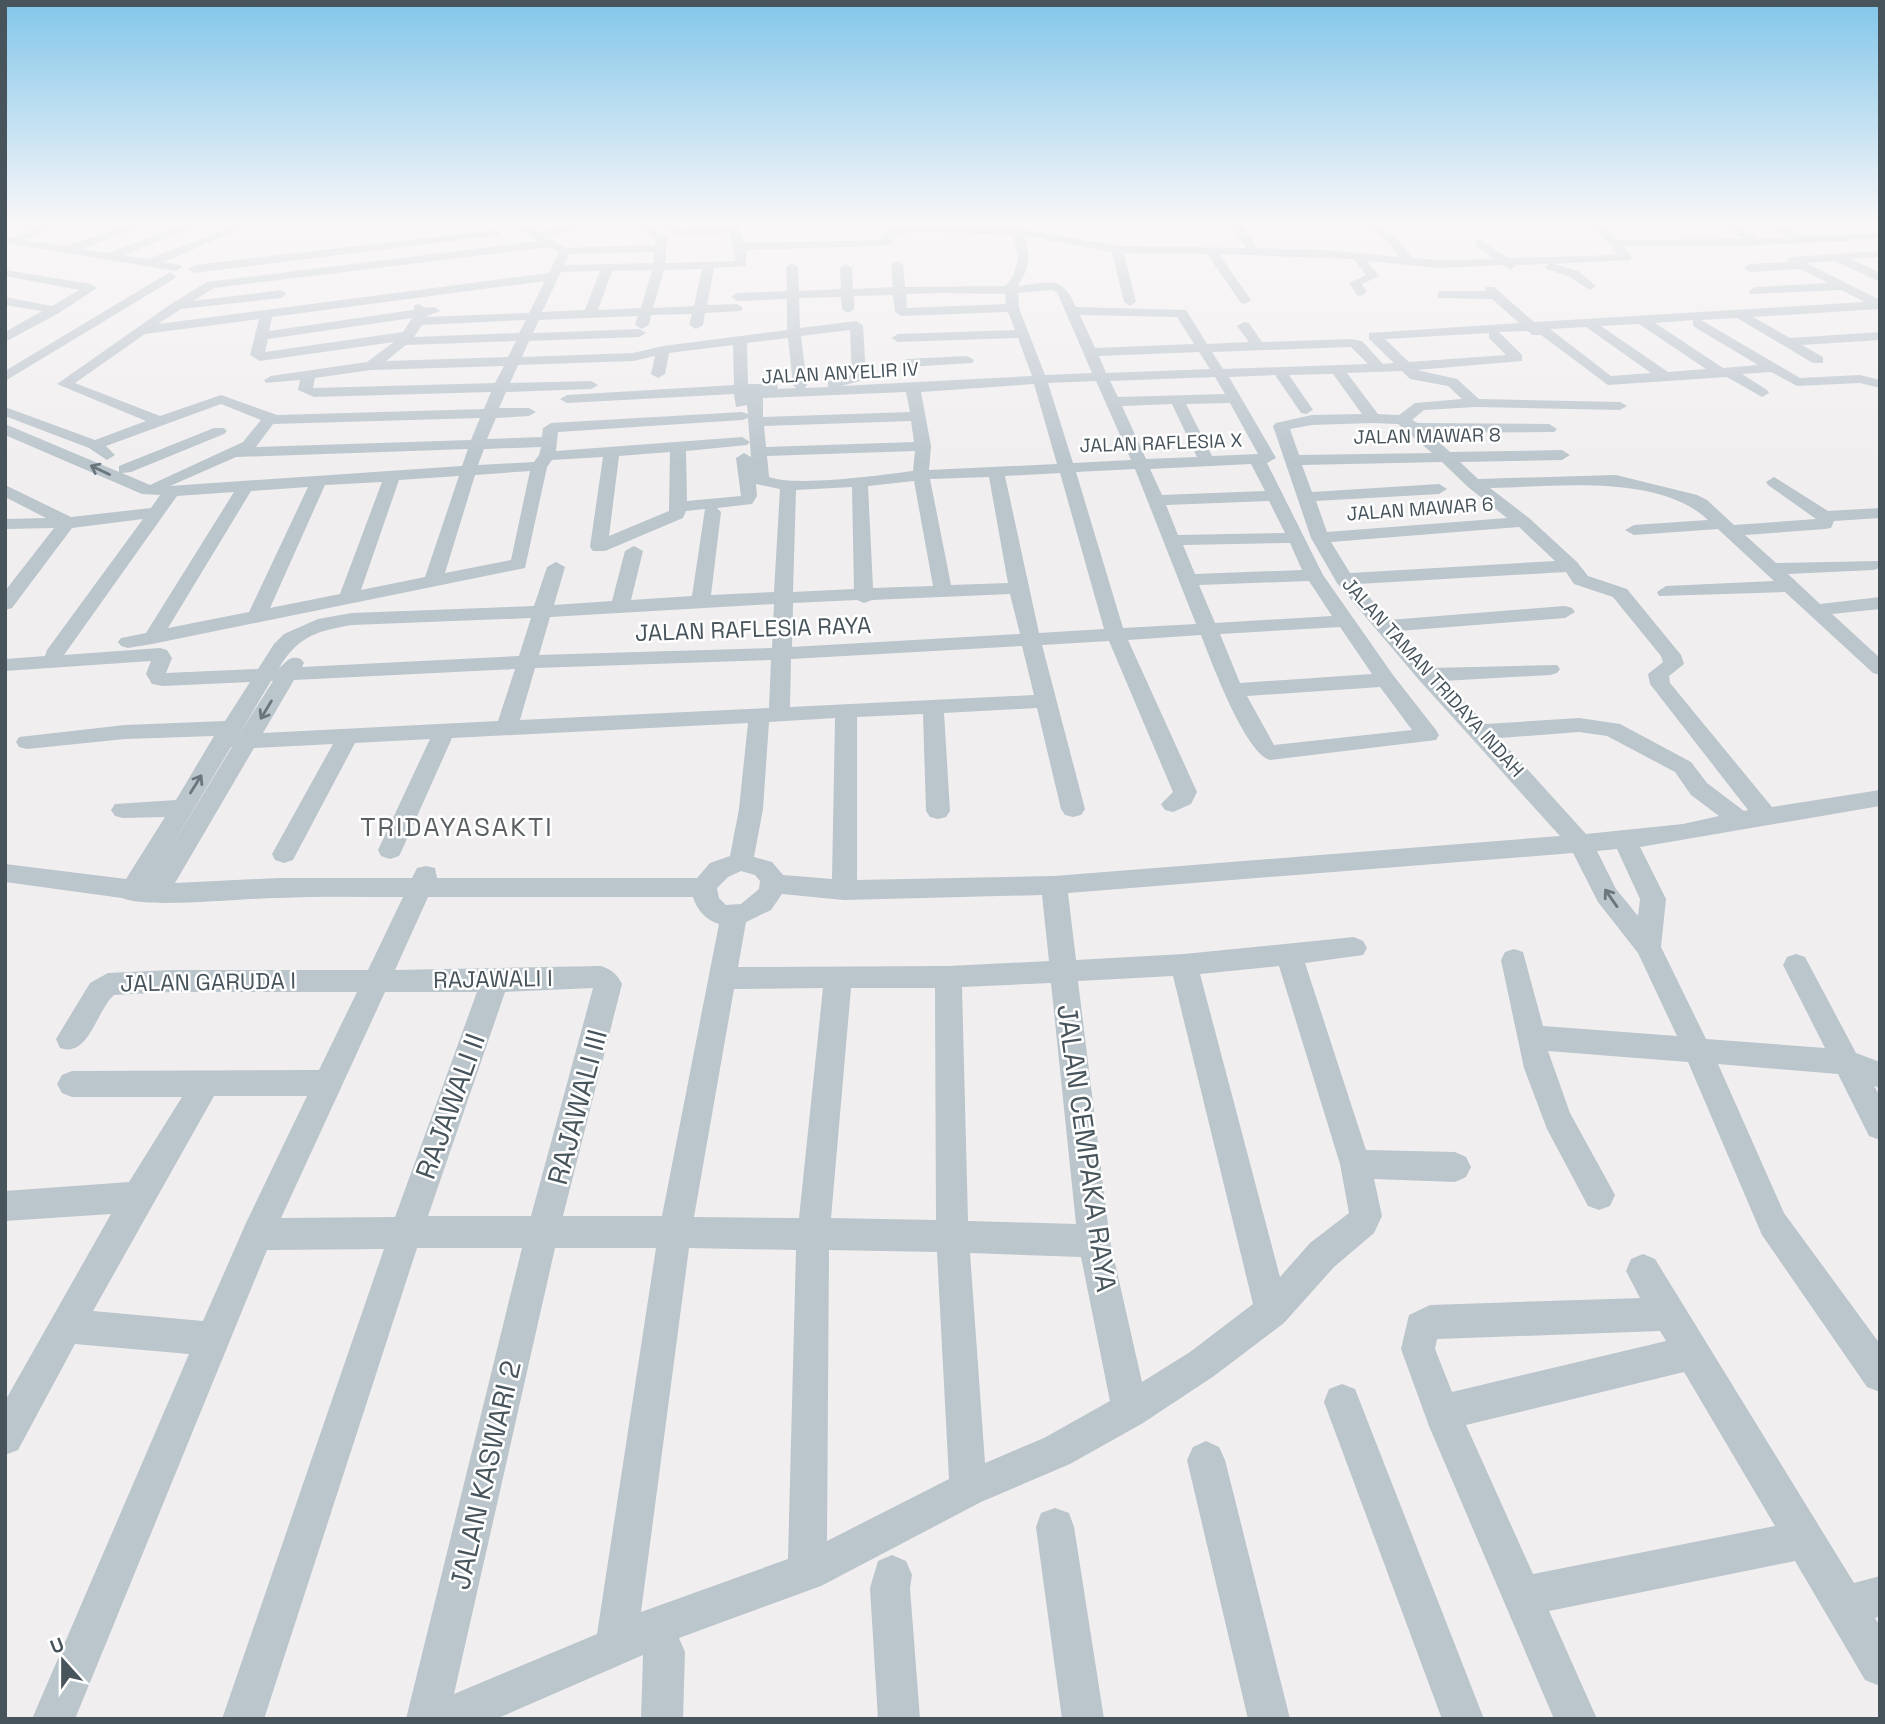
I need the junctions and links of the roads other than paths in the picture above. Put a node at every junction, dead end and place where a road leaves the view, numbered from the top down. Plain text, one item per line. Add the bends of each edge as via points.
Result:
1 (8, 302) edge
2 (67, 302) edge
3 (121, 302) edge
4 (183, 302) edge
5 (211, 302) edge
6 (354, 302) edge
7 (418, 302) edge
8 (542, 302) edge
9 (594, 302) edge
10 (648, 302) edge
11 (700, 302) edge
12 (734, 302) edge
13 (737, 302) edge
14 (759, 302) edge
15 (794, 302) edge
16 (848, 302) edge
17 (900, 302) edge
18 (944, 302) edge
19 (1012, 302) edge
20 (1070, 302) edge
21 (1126, 302) edge
22 (1505, 302) edge
23 (473, 305) dead end
24 (1880, 305) edge
25 (175, 307) junction
26 (737, 307) junction
27 (1127, 307) junction
28 (1013, 308) junction
29 (699, 309) junction
30 (55, 310) junction
31 (946, 310) junction
32 (1072, 310) junction
33 (646, 311) junction
34 (1880, 312) edge
35 (590, 313) junction
36 (266, 314) junction
37 (535, 315) junction
38 (1462, 316) dead end
39 (1743, 316) junction
40 (418, 317) junction
41 (1410, 317) dead end
42 (1645, 322) junction
43 (1698, 323) junction
44 (853, 325) junction
45 (5, 326) edge
46 (1244, 326) dead end
47 (1595, 326) junction
48 (22, 328) junction
49 (1538, 330) junction
50 (142, 331) junction
51 (794, 332) junction
52 (639, 333) junction
53 (1485, 333) junction
54 (1023, 334) junction
55 (1428, 335) junction
56 (262, 336) junction
57 (526, 336) junction
58 (1880, 336) edge
59 (964, 337) junction
60 (5, 338) edge
61 (898, 338) dead end
62 (404, 339) junction
63 (1143, 340) junction
64 (1787, 342) junction
65 (692, 346) junction
66 (1259, 346) junction
67 (1202, 348) junction
68 (663, 350) junction
69 (1090, 352) junction
70 (633, 357) junction
71 (967, 360) junction
72 (1818, 360) dead end
73 (513, 361) junction
74 (907, 363) dead end
75 (371, 366) junction
76 (1405, 367) junction
77 (1379, 368) junction
78 (1771, 368) junction
79 (1337, 369) junction
80 (1279, 371) junction
81 (309, 373) junction
82 (1219, 373) junction
83 (658, 374) dead end
84 (1726, 374) junction
85 (5, 377) edge
86 (1102, 377) junction
87 (1667, 378) junction
88 (1040, 379) junction
89 (271, 380) dead end
90 (1878, 383) edge
91 (593, 385) dead end
92 (975, 385) junction
93 (501, 386) junction
94 (800, 386) junction
95 (913, 388) junction
96 (740, 389) junction
97 (356, 391) junction
98 (1762, 393) dead end
99 (1235, 398) junction
100 (566, 399) dead end
101 (1177, 400) junction
102 (1113, 402) junction
103 (1475, 403) junction
104 (1620, 406) dead end
105 (1306, 410) dead end
106 (5, 411) edge
107 (529, 412) dead end
108 (491, 413) junction
109 (916, 416) junction
110 (337, 418) junction
111 (1373, 418) junction
112 (269, 419) junction
113 (748, 419) junction
114 (1340, 419) junction
115 (158, 421) junction
116 (1409, 424) junction
117 (5, 429) edge
118 (1549, 429) dead end
119 (219, 431) dead end
120 (478, 442) junction
121 (742, 442) junction
122 (95, 445) junction
123 (923, 446) junction
124 (317, 448) junction
125 (678, 448) junction
126 (236, 452) junction
127 (759, 452) junction
128 (611, 453) junction
129 (543, 454) junction
130 (1562, 455) dead end
131 (1370, 457) junction
132 (1442, 457) junction
133 (1292, 460) junction
134 (1258, 461) junction
135 (1208, 463) junction
136 (1141, 465) junction
137 (1065, 467) junction
138 (125, 469) junction
139 (468, 470) junction
140 (996, 472) junction
141 (393, 475) junction
142 (921, 475) junction
143 (319, 481) junction
144 (860, 482) junction
145 (1774, 482) dead end
146 (1474, 484) junction
147 (788, 485) junction
148 (246, 486) junction
149 (161, 489) junction
150 (1439, 489) dead end
151 (5, 490) edge
152 (1658, 492) junction
153 (1275, 496) junction
154 (1307, 497) junction
155 (1613, 498) dead end
156 (1156, 500) junction
157 (679, 507) junction
158 (157, 512) junction
159 (712, 512) dead end
160 (1880, 513) edge
161 (1825, 516) junction
162 (1523, 522) junction
163 (67, 523) junction
164 (5, 524) edge
165 (1725, 528) junction
166 (1634, 530) dead end
167 (1293, 538) junction
168 (1320, 538) junction
169 (1172, 540) junction
170 (635, 551) dead end
171 (1873, 565) dead end
172 (556, 566) dead end
173 (1771, 569) junction
174 (1576, 573) junction
175 (1314, 575) junction
176 (1344, 579) junction
177 (1189, 580) junction
178 (433, 581) junction
179 (1790, 586) junction
180 (1018, 588) junction
181 (943, 592) junction
182 (1666, 592) dead end
183 (864, 597) junction
184 (782, 598) junction
185 (348, 599) junction
186 (701, 601) junction
187 (1880, 603) edge
188 (5, 604) edge
189 (620, 606) junction
190 (1816, 610) junction
191 (541, 612) junction
192 (1565, 612) dead end
193 (256, 617) junction
194 (1345, 621) junction
195 (1385, 626) junction
196 (311, 628) junction
197 (1208, 628) junction
198 (1115, 633) junction
199 (152, 638) junction
200 (1032, 641) junction
201 (54, 654) junction
202 (781, 654) junction
203 (5, 655) edge
204 (526, 662) junction
205 (5, 665) edge
206 (1550, 669) dead end
207 (1880, 669) edge
208 (288, 674) junction
209 (263, 675) junction
210 (1426, 675) junction
211 (1386, 680) junction
212 (1233, 690) junction
213 (1045, 701) junction
214 (933, 706) junction
215 (846, 711) junction
216 (769, 715) junction
217 (507, 727) junction
218 (444, 732) junction
219 (1481, 732) junction
220 (234, 736) junction
221 (348, 736) junction
222 (27, 742) dead end
223 (1880, 798) edge
224 (1173, 804) dead end
225 (181, 808) junction
226 (1073, 809) dead end
227 (123, 810) dead end
228 (938, 811) dead end
229 (1766, 816) junction
230 (1740, 820) junction
231 (1625, 840) junction
232 (1581, 844) junction
233 (390, 850) dead end
234 (284, 854) dead end
235 (741, 862) junction
236 (5, 873) edge
237 (423, 881) junction
238 (707, 882) junction
239 (773, 884) junction
240 (148, 885) junction
241 (1054, 885) junction
242 (844, 890) junction
243 (734, 915) junction
244 (1354, 947) dead end
245 (1648, 947) junction
246 (1289, 954) junction
247 (1514, 960) dead end
248 (1184, 965) junction
249 (1796, 965) dead end
250 (1064, 971) junction
251 (838, 977) junction
252 (948, 977) junction
253 (723, 978) junction
254 (375, 980) junction
255 (495, 981) junction
256 (608, 984) joint
257 (1530, 1037) junction
258 (70, 1039) dead end
259 (1698, 1051) junction
260 (1848, 1062) junction
261 (1880, 1075) edge
262 (329, 1083) junction
263 (72, 1084) dead end
264 (206, 1084) junction
265 (1879, 1124) edge
266 (1355, 1164) junction
267 (1455, 1167) dead end
268 (1599, 1195) dead end
269 (138, 1197) junction
270 (5, 1206) edge
271 (543, 1230) junction
272 (406, 1232) junction
273 (676, 1233) junction
274 (257, 1234) junction
275 (813, 1234) junction
276 (952, 1236) junction
277 (1094, 1241) junction
278 (1643, 1270) dead end
279 (1272, 1311) junction
280 (1670, 1314) junction
281 (67, 1326) junction
282 (213, 1339) junction
283 (1693, 1352) junction
284 (1880, 1374) edge
285 (1342, 1402) dead end
286 (1130, 1410) junction
287 (1442, 1413) junction
288 (5, 1437) edge
289 (1206, 1460) dead end
290 (968, 1489) junction
291 (1055, 1527) dead end
292 (1804, 1540) junction
293 (807, 1573) junction
294 (892, 1575) dead end
295 (1522, 1596) junction
296 (1862, 1601) edge
297 (616, 1647) junction
298 (664, 1652) dead end
299 (1880, 1665) edge
300 (53, 1719) edge
301 (243, 1719) edge
302 (427, 1719) edge
303 (445, 1719) edge
304 (662, 1719) edge
305 (900, 1719) edge
306 (1083, 1719) edge
307 (1269, 1719) edge
308 (1463, 1719) edge
309 (1576, 1719) edge

1 - 30 street
2 - 30 street
3 - 85 street
4 - 25 street
5 - 25 street
6 - 36 street
7 - 40 street
8 - 37 street
9 - 35 street
10 - 33 street
11 - 29 street
12 - 26 street
13 - 26 street
14 - 26 street
15 - 51 street
16 - 44 street
17 - 31 street via 901,312
18 - 31 street
19 - 28 street
20 - 32 street
21 - 27 street
22 - 49 street
23 - 40 street
24 - 39 street
25 - 50 street
26 - 29 street
26 - 51 street
26 - 65 street
26 - 96 street
27 - 32 street
27 - 63 street
27 - 67 street via 1180,313
28 - 31 street
28 - 54 street
29 - 33 street
29 - 65 street
30 - 48 street
32 - 69 street
33 - 35 street
33 - 52 street
34 - 39 street
35 - 37 street
36 - 50 street
36 - 56 street
37 - 40 street
37 - 57 street
38 - 53 street
39 - 42 street
39 - 43 street
39 - 64 street
40 - 56 street
40 - 62 street
41 - 55 street
42 - 43 street
42 - 47 street
42 - 84 street
43 - 78 street
44 - 51 street
44 - 94 street via 859,377
45 - 48 street
46 - 66 street
47 - 49 street
47 - 87 street
48 - 60 street
49 - 53 street
49 - 87 street via 1611,381
50 - 115 street via 71,377 65,386
51 - 94 street
52 - 57 street
52 - 70 street
53 - 55 street
53 - 76 street, JALAN ANYELIR IV via 1517,358
54 - 59 street
54 - 88 street
55 - 76 street via 1379,341
56 - 62 street via 257,355 262,357
57 - 62 street
57 - 73 street
58 - 64 street
59 - 61 street
59 - 71 street
62 - 75 street
63 - 67 street
63 - 69 street
64 - 72 street
65 - 68 street
66 - 67 street
66 - 77 street via 1352,343
67 - 82 street
68 - 70 street
68 - 83 street
69 - 86 street
70 - 73 street
71 - 74 street
71 - 92 street
73 - 75 street
73 - 93 street
75 - 81 street
75 - 97 street
76 - 77 street, JALAN ANYELIR IV
76 - 103 street via 1418,377 1452,382
77 - 79 street, JALAN ANYELIR IV
78 - 84 street
78 - 90 street via 1798,382 1860,379
79 - 80 street, JALAN ANYELIR IV
79 - 111 street
80 - 82 street, JALAN ANYELIR IV
80 - 105 street
81 - 89 street
81 - 97 street via 307,392
82 - 86 street, JALAN ANYELIR IV
82 - 99 street
84 - 87 street
84 - 98 street
86 - 88 street, JALAN ANYELIR IV
86 - 102 street
88 - 92 street, JALAN ANYELIR IV
88 - 137 street
91 - 93 street
92 - 95 street, JALAN ANYELIR IV
93 - 97 street
93 - 108 street
94 - 96 street
95 - 109 street
95 - 113 street, JALAN ANYELIR IV via 760,394 754,397
96 - 100 street
96 - 113 street
97 - 110 street
99 - 101 street
99 - 134 street via 1269,457
101 - 102 street
101 - 135 street
102 - 136 street
103 - 104 street
103 - 116 street via 1420,406
106 - 122 street
107 - 108 street
108 - 110 street
108 - 120 street
109 - 113 street
109 - 123 street
110 - 112 street
110 - 124 street
111 - 114 street, JALAN TAMAN TRIDAYA INDAH
111 - 116 street, JALAN TAMAN TRIDAYA INDAH
112 - 115 street via 221,399
112 - 126 street via 249,445
113 - 121 street
113 - 127 street, JALAN ANYELIR IV
113 - 129 street via 551,428
114 - 131 street
114 - 133 street, JALAN TAMAN TRIDAYA INDAH via 1281,426
115 - 122 street
116 - 118 street, JALAN TAMAN TRIDAYA INDAH
116 - 132 street
149 -> 117 street via 116,478
119 - 138 street
120 - 124 street
120 - 129 street
120 - 139 street
121 - 125 street
121 - 157 street via 748,498
122 - 138 street
123 - 127 street
123 - 142 street
124 - 126 street
125 - 128 street
125 - 157 street
126 - 149 street
127 - 147 street, JALAN ANYELIR IV via 761,480
128 - 129 street
128 - 157 street via 599,547 670,519
129 - 139 street
129 - 178 street via 519,564
130 - 132 street, JALAN MAWAR 8
131 - 132 street, JALAN MAWAR 8
131 - 133 street, JALAN MAWAR 8
132 - 146 street
133 - 154 street, JALAN TAMAN TRIDAYA INDAH
134 - 135 street, JALAN RAFLESIA X
134 - 153 street
135 - 136 street, JALAN RAFLESIA X
136 - 137 street, JALAN RAFLESIA X
136 - 156 street
137 - 140 street, JALAN RAFLESIA X
137 - 198 street
138 - 149 street
139 - 141 street
139 - 178 street
140 - 142 street, JALAN RAFLESIA X
140 - 180 street
141 - 143 street
141 - 185 street
142 - 144 street, JALAN RAFLESIA X
142 - 181 street
143 - 148 street
143 - 193 street
144 - 147 street, JALAN RAFLESIA X
144 - 183 street
145 - 161 street
146 - 152 street via 1616,480
146 - 162 street
147 - 184 street
148 - 149 street
148 - 199 street
149 - 158 street
150 - 154 street
151 - 163 street
152 - 155 street
152 - 165 street via 1701,504
153 - 156 street
153 - 167 street
154 - 168 street, JALAN TAMAN TRIDAYA INDAH
156 - 169 street
158 - 163 street
158 - 201 street
159 - 186 street
160 - 161 street
161 - 165 street via 1825,524
162 - 168 street, JALAN MAWAR 6
162 - 174 street
163 - 164 street
163 - 188 street
165 - 166 street
165 - 173 street
167 - 169 street
167 - 175 street
168 - 176 street, JALAN TAMAN TRIDAYA INDAH
169 - 177 street
170 - 189 street
171 - 173 street
172 - 191 street
173 - 179 street
174 - 176 street
174 - 229 street via 1620,593 1657,637 1674,664 1658,674 1660,684
175 - 177 street
175 - 194 street
176 - 195 street, JALAN TAMAN TRIDAYA INDAH
177 - 197 street
178 - 185 street
179 - 182 street
179 - 190 street
180 - 181 street
180 - 200 street
181 - 183 street
183 - 184 street
184 - 186 street
184 - 202 street
185 - 193 street
186 - 189 street
187 - 190 street
189 - 191 street
190 - 207 street
191 - 196 street via 352,619
191 - 204 street
192 - 195 street
193 - 199 street
194 - 197 street, JALAN RAFLESIA RAYA
194 - 211 street
195 - 210 street, JALAN TAMAN TRIDAYA INDAH
196 - 208 street
196 - 209 street via 291,638
197 - 198 street, JALAN RAFLESIA RAYA
197 - 212 street
198 - 200 street, JALAN RAFLESIA RAYA
198 - 224 street via 1185,792
199 - 201 street
200 - 202 street, JALAN RAFLESIA RAYA
200 - 213 street
201 - 203 street
202 - 204 street, JALAN RAFLESIA RAYA
202 - 216 street
204 - 208 street, JALAN RAFLESIA RAYA
204 - 217 street
205 - 209 street, JALAN RAFLESIA RAYA via 160,654 163,658 156,674 163,680
206 - 210 street
208 - 209 street, JALAN RAFLESIA RAYA
208 -> 220 street
209 - 220 street
210 - 219 street, JALAN TAMAN TRIDAYA INDAH
211 - 212 street
211 - 212 street via 1428,735 1267,752
213 - 214 street
213 - 226 street
214 - 215 street
214 - 228 street
215 - 216 street
215 - 242 street
216 - 217 street
216 - 235 street
217 - 218 street
218 - 221 street
218 - 233 street
219 - 230 street via 1579,725 1612,729 1683,767 1699,789
219 - 232 street, JALAN TAMAN TRIDAYA INDAH
220 - 221 street
220 - 222 street via 125,732
225 -> 220 street
220 - 240 street
221 - 234 street
223 - 229 street
225 - 227 street
225 - 240 street
229 - 230 street
230 - 231 street
231 - 232 street
231 - 245 street via 1653,899
232 - 241 street
245 -> 232 street, JALAN TAMAN TRIDAYA INDAH via 1607,895
235 - 238 street via 718,869
235 - 239 street via 757,865
236 - 240 street via 87,886
237 - 238 street
237 - 240 street via 279,888
237 - 254 street
238 - 243 street via 708,905
239 - 242 street
239 - 243 street via 762,905
241 - 242 street
241 - 250 street, JALAN CEMPAKA RAYA
243 - 253 street
244 - 246 street
245 - 259 street, JALAN TAMAN TRIDAYA INDAH
246 - 248 street
246 - 266 street
247 - 257 street
248 - 250 street
248 - 279 street
249 - 260 street
250 - 252 street
250 - 277 street, JALAN CEMPAKA RAYA
251 - 252 street
251 - 253 street
251 - 275 street
252 - 276 street
253 - 273 street
254 - 255 street, RAJAWALI I
254 - 258 street, JALAN GARUDA I via 108,984
254 - 262 street
255 - 256 street, RAJAWALI I via 601,977
255 - 272 street, RAJAWALI II
256 - 271 street, RAJAWALI III
257 - 259 street
257 - 268 street via 1558,1119
259 - 260 street
259 - 284 street, JALAN TAMAN TRIDAYA INDAH via 1773,1224
260 - 261 street
260 - 265 street
262 - 264 street
262 - 274 street
263 - 264 street
264 - 269 street
266 - 267 street
266 - 279 street via 1366,1208 1363,1222 1322,1255
269 - 270 street
269 - 281 street
271 - 272 street
271 - 273 street
271 - 302 street, JALAN KASWARI 2
272 - 274 street
272 - 301 street, RAJAWALI II
273 - 275 street
273 - 297 street
274 - 282 street
275 - 276 street
275 - 293 street
276 - 277 street
276 - 290 street
277 - 286 street, JALAN CEMPAKA RAYA
278 - 280 street
279 - 286 street
280 - 283 street
280 - 287 street via 1430,1322 1421,1327 1418,1349
281 - 282 street
281 - 288 street
282 - 300 street
283 - 287 street
283 - 292 street
285 - 308 street
286 - 290 street via 1057,1451
287 - 295 street
289 - 307 street
290 - 293 street
291 - 306 street
292 - 295 street
292 - 296 street
293 - 297 street via 664,1622
294 - 305 street
295 - 309 street
296 - 299 street
297 - 303 street
298 - 304 street

